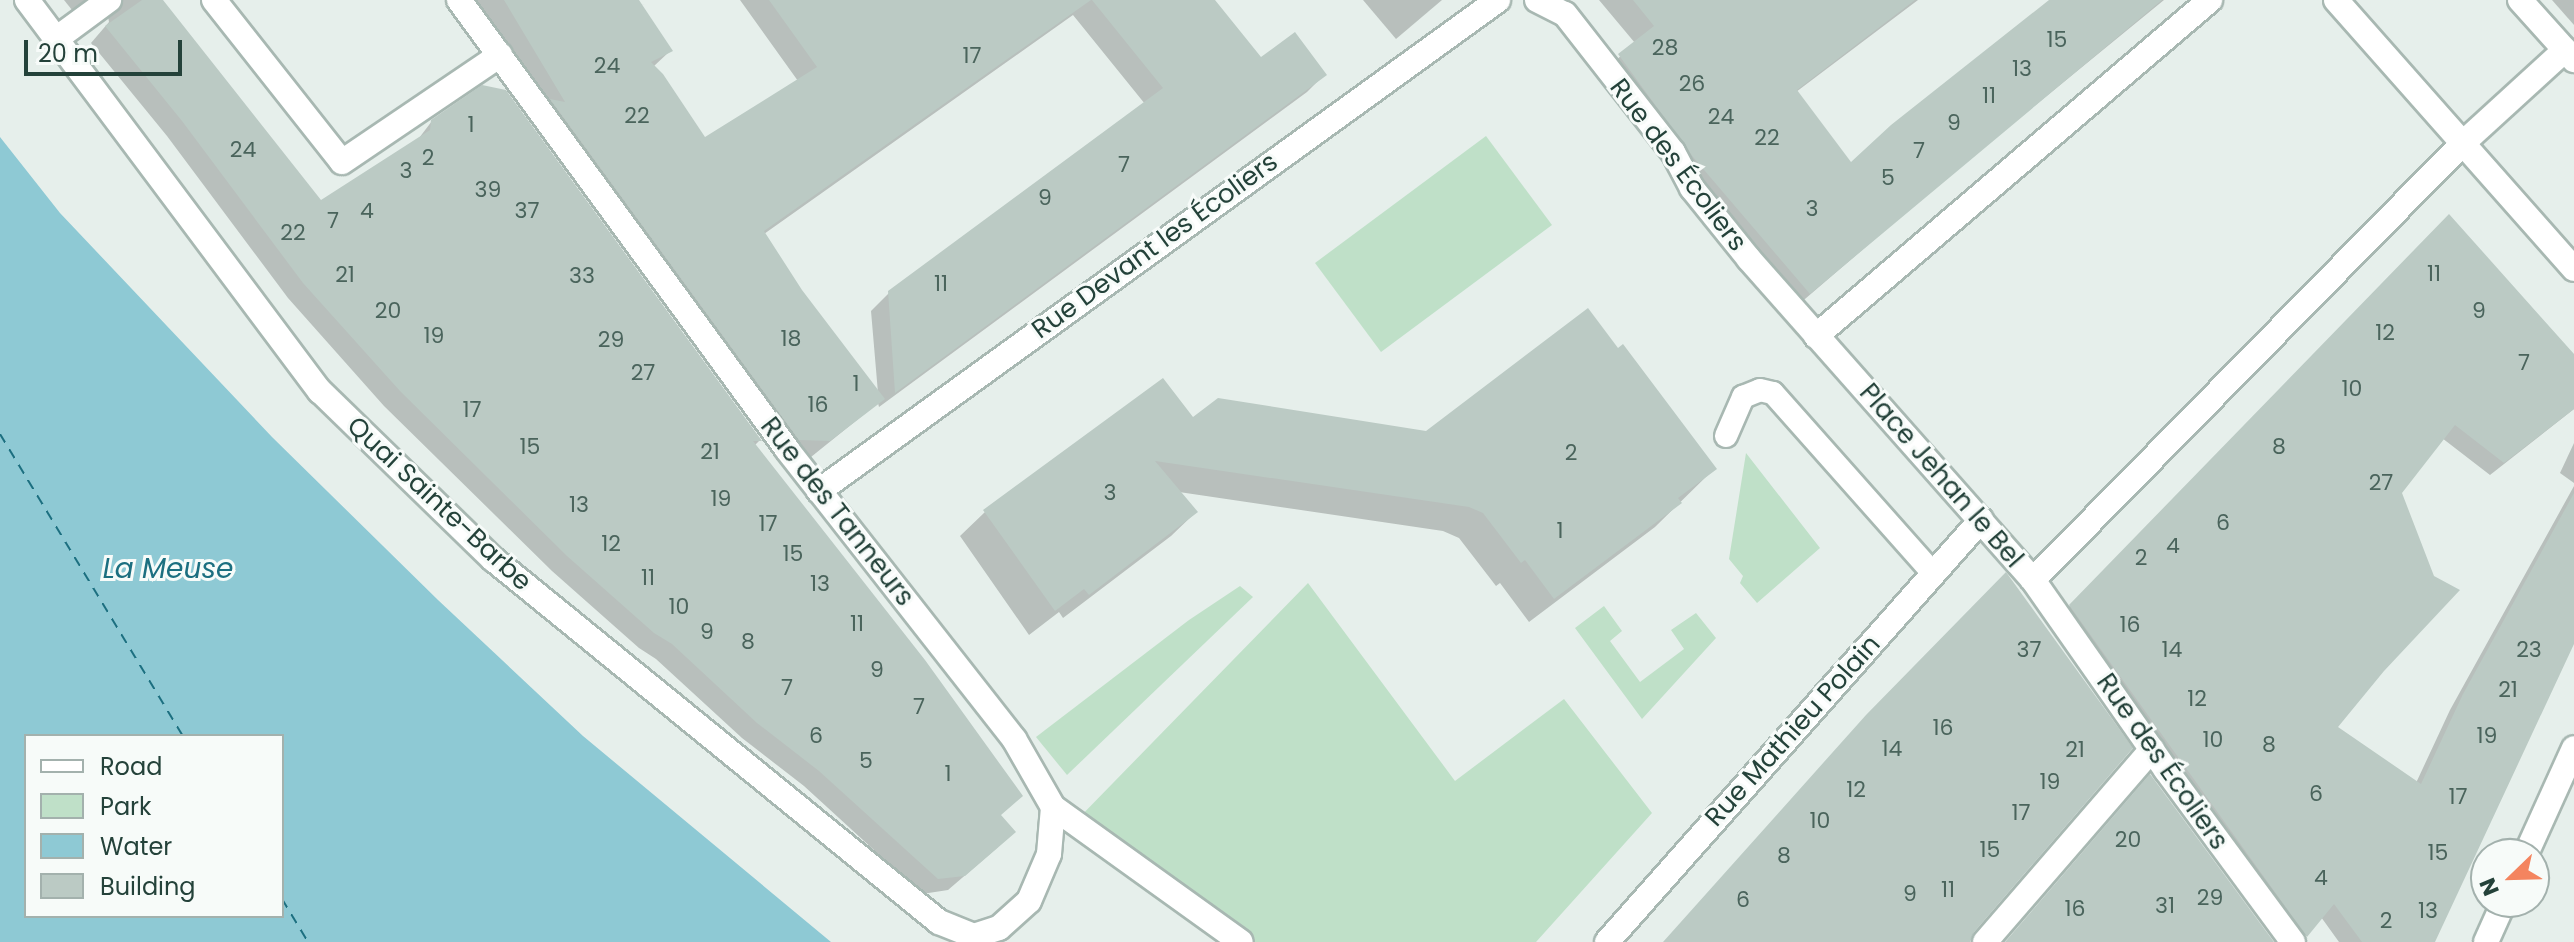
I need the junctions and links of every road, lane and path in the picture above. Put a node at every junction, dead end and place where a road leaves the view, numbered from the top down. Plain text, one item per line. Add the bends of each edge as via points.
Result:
1 (27, 0) edge
2 (109, 0) edge
3 (214, 0) edge
4 (459, 0) edge
5 (1495, 0) edge
6 (1537, 0) edge
7 (2210, 0) edge
8 (2336, 0) edge
9 (2520, 0) edge
10 (56, 39) junction
11 (500, 55) junction
12 (2570, 55) edge
13 (2463, 143) junction
14 (2574, 269) edge
15 (1816, 336) junction
16 (1726, 436) dead end
17 (819, 491) junction
18 (1981, 520) junction
19 (1933, 573) junction
20 (2033, 580) junction
21 (2574, 748) edge
22 (2152, 749) junction
23 (1053, 807) junction
24 (2533, 838) edge
25 (2497, 918) edge
26 (1241, 942) edge
27 (1607, 942) edge
28 (1985, 942) edge
29 (2293, 942) edge
30 (2486, 942) edge

1 - 10 street, Quai Sainte-Barbe
2 - 10 street
3 - 11 street via 342,162
4 - 11 street, Rue des Tanneurs
5 - 17 street, Rue Devant les Écoliers
6 - 15 street, Rue des Écoliers via 1565,14 1673,152 1692,188
7 - 15 street
8 - 13 street
9 - 12 street
10 - 23 street, Quai Sainte-Barbe via 320,391 493,559 939,922 974,936 999,928 1029,901 1049,854
11 - 17 street, Rue des Tanneurs
12 - 13 street, Place Jehan le Bel
13 - 14 street
13 - 20 street, Place Jehan le Bel
15 - 18 street, Place Jehan le Bel
16 - 19 lane via 1743,397 1760,390 1773,393
17 - 23 street, Rue des Tanneurs via 1014,739
18 - 19 street, Rue Mathieu Polain
18 - 20 street, Place Jehan le Bel
19 - 27 street, Rue Mathieu Polain
20 - 22 street, Rue des Écoliers
21 - 24 street
22 - 28 street
22 - 29 street, Rue des Écoliers
23 - 26 street
25 - 30 street

